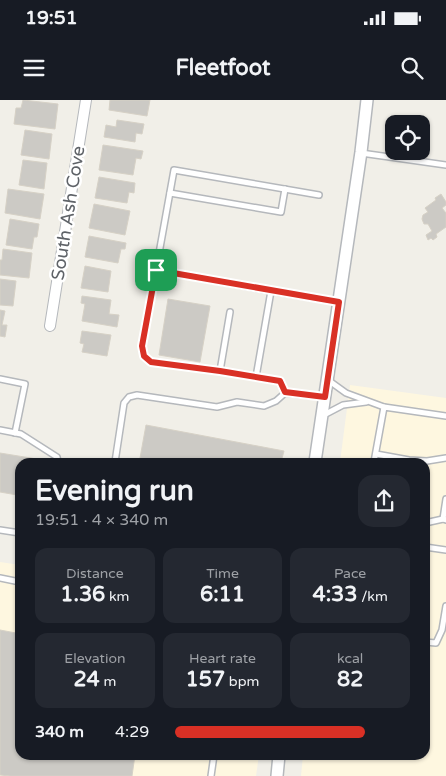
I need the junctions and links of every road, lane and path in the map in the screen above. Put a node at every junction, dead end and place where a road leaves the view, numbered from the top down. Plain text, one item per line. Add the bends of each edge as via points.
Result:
1 (86, 100) edge
2 (367, 100) edge
3 (361, 152) junction
4 (446, 165) edge
5 (285, 190) junction
6 (170, 193) junction
7 (319, 195) dead end
8 (156, 270) junction
9 (271, 291) junction
10 (339, 302) junction
11 (230, 312) dead end
12 (50, 326) dead end
13 (220, 371) junction
14 (256, 377) junction
15 (0, 379) edge
16 (328, 380) junction
17 (285, 392) junction
18 (325, 397) junction
19 (369, 402) junction
20 (384, 407) junction
21 (322, 416) junction
22 (446, 416) edge
23 (0, 430) edge
24 (15, 433) junction
25 (376, 454) junction
26 (57, 458) edge
27 (116, 458) edge
28 (316, 458) edge
29 (375, 458) edge
30 (398, 458) edge
31 (446, 458) edge
32 (430, 461) edge
33 (446, 499) edge
34 (444, 520) edge
35 (430, 522) edge
36 (0, 530) edge
37 (15, 532) edge
38 (430, 548) edge
39 (446, 550) edge
40 (0, 578) edge
41 (15, 581) edge
42 (446, 606) edge
43 (430, 642) edge
44 (213, 760) edge
45 (278, 760) edge
46 (211, 776) edge
47 (276, 776) edge

1 - 12 street, South Ash Cove
2 - 3 street
3 - 4 lane
3 - 10 street
5 - 6 lane via 281,212
5 - 6 lane via 174,170
5 - 7 lane
6 - 8 lane
8 - 9 lane
8 - 13 lane via 142,346 144,356 151,362
9 - 10 lane
9 - 14 lane
10 - 16 street
11 - 13 lane
13 - 14 lane
14 - 17 lane via 280,381
15 - 24 lane via 25,384
16 - 18 street
16 - 19 lane via 346,393
17 - 18 lane
17 - 27 lane via 264,406 237,402 217,407 137,395 129,398 124,403
18 - 21 street
19 - 20 lane
19 - 21 lane via 343,405
20 - 22 lane
20 - 25 lane
21 - 28 street
23 - 24 lane
24 - 26 lane
25 - 29 lane
25 - 30 lane
31 - 32 lane
33 - 34 lane
34 - 35 lane
36 - 37 lane
38 - 39 lane
40 - 41 lane
42 - 43 lane via 442,630 436,643
44 - 46 lane
45 - 47 street

